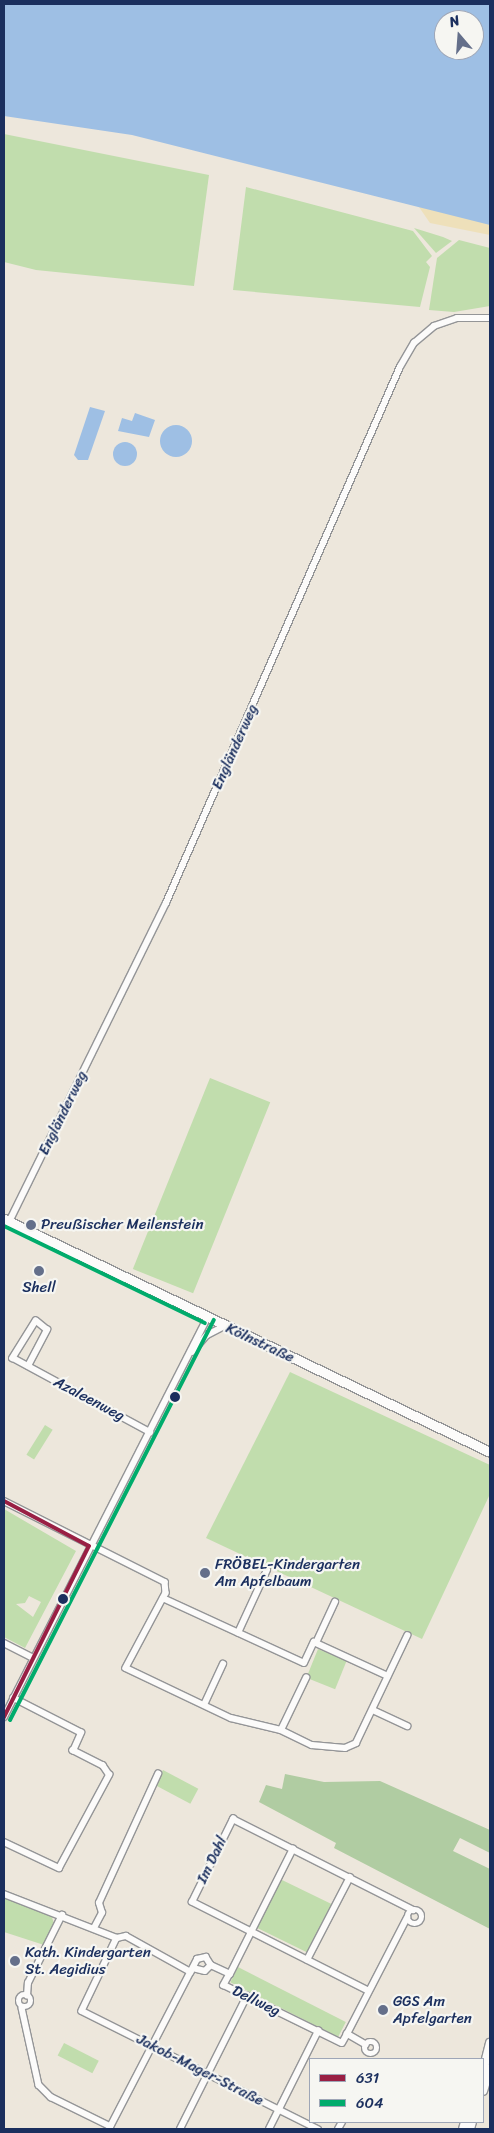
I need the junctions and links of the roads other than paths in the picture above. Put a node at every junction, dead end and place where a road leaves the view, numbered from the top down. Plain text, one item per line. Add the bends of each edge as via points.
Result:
1 (490, 318) edge
2 (6, 1221) edge
3 (208, 1317) junction
4 (225, 1326) junction
5 (186, 1360) junction
6 (28, 1366) junction
7 (150, 1432) junction
8 (490, 1452) edge
9 (4, 1501) edge
10 (89, 1546) junction
11 (267, 1570) dead end
12 (163, 1598) junction
13 (335, 1602) dead end
14 (238, 1633) junction
15 (407, 1636) dead end
16 (4, 1643) edge
17 (316, 1643) junction
18 (32, 1657) junction
19 (223, 1664) dead end
20 (388, 1676) junction
21 (306, 1678) dead end
22 (13, 1698) junction
23 (204, 1705) junction
24 (372, 1710) junction
25 (4, 1717) edge
26 (406, 1726) dead end
27 (281, 1730) junction
28 (158, 1774) dead end
29 (4, 1842) edge
30 (293, 1849) junction
31 (350, 1877) junction
32 (4, 1894) edge
33 (413, 1910) junction
34 (62, 1914) junction
35 (407, 1918) junction
36 (94, 1928) junction
37 (250, 1932) junction
38 (117, 1938) junction
39 (308, 1960) junction
40 (211, 1965) junction
41 (192, 1970) junction
42 (230, 1974) junction
43 (368, 1991) junction
44 (247, 1996) junction
45 (318, 2031) junction
46 (347, 2034) junction
47 (490, 2043) edge
48 (366, 2045) junction
49 (151, 2046) junction
50 (373, 2057) edge
51 (484, 2068) edge
52 (490, 2068) edge
53 (207, 2074) junction
54 (484, 2088) edge
55 (278, 2110) junction
56 (110, 2128) edge
57 (180, 2129) edge
58 (268, 2129) edge
59 (318, 2129) edge

1 - 2 street, Engländerweg via 457,318 434,326 414,343 400,367 166,903
2 - 3 main road, Kölnstraße
3 - 4 main road, Kölnstraße
3 - 5 street
4 - 5 street via 207,1335
4 - 8 main road, Kölnstraße
5 - 7 street
6 - 6 street, Azaleenweg via 48,1330 36,1321 13,1358
6 - 7 street, Azaleenweg
7 - 10 street
9 - 10 street
10 - 12 street via 165,1582
10 - 18 street
11 - 14 street
12 - 14 street
12 - 23 street via 126,1668
13 - 17 street
14 - 17 street via 304,1664
15 - 20 street
16 - 18 street
17 - 20 street
18 - 22 street
19 - 23 street
20 - 24 street
21 - 27 street
22 - 25 street
22 - 29 street via 81,1733 72,1751 103,1766 109,1775 59,1868
23 - 27 street
24 - 26 street
24 - 27 street via 350,1747 312,1745
28 - 36 street via 98,1903 102,1913
30 - 31 street, Im Dahl
30 - 37 street
30 - 37 street, Im Dahl via 233,1819 192,1902
31 - 33 street, Im Dahl
31 - 39 street
32 - 34 street
33 - 35 street
33 - 35 street via 420,1912 420,1921 411,1924
34 - 36 street
34 - 56 street via 28,1983 27,1996 19,1998 39,2085 52,2097
35 - 43 street
36 - 38 street
37 - 39 street, Im Dahl
37 - 42 street
38 - 41 street via 126,1936
38 - 49 street, Jakob-Mager-Straße via 82,2012
39 - 43 street, Im Dahl
40 - 41 street via 205,1972
40 - 41 street via 201,1956
40 - 42 street, Dellweg
41 - 49 street
42 - 44 street, Dellweg via 224,1985
43 - 46 street
44 - 45 street, Dellweg
44 - 53 street
45 - 46 street, Dellweg via 342,2043
45 - 55 street
46 - 48 street
47 - 51 street
48 - 50 street via 366,2052
48 - 50 street via 376,2044
49 - 53 street, Jakob-Mager-Straße
49 - 56 street
52 - 54 street
53 - 55 street, Jakob-Mager-Straße
53 - 57 street
55 - 58 street
55 - 59 street, Jakob-Mager-Straße

